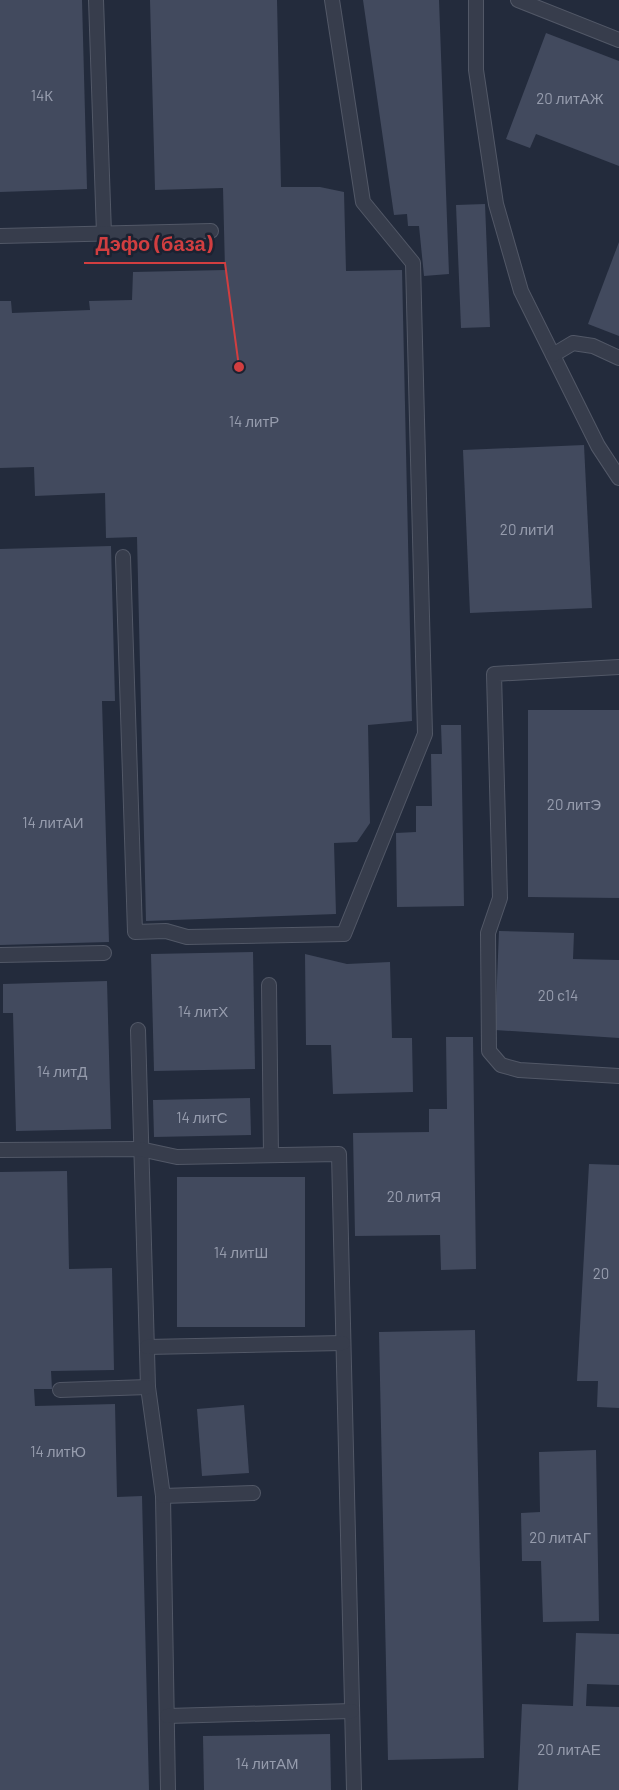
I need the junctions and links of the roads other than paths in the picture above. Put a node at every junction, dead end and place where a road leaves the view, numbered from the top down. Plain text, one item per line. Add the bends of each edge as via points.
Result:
1 (96, 0) edge
2 (332, 0) edge
3 (476, 0) edge
4 (518, 0) edge
5 (619, 40) edge
6 (211, 231) dead end
7 (104, 234) junction
8 (0, 237) edge
9 (553, 355) junction
10 (619, 358) edge
11 (619, 478) edge
12 (123, 557) dead end
13 (619, 667) edge
14 (104, 953) dead end
15 (0, 956) edge
16 (269, 985) dead end
17 (138, 1030) dead end
18 (619, 1076) edge
19 (140, 1149) junction
20 (0, 1150) edge
21 (271, 1155) junction
22 (343, 1343) junction
23 (147, 1347) junction
24 (148, 1387) junction
25 (60, 1390) dead end
26 (253, 1493) dead end
27 (163, 1496) junction
28 (352, 1711) junction
29 (167, 1716) junction
30 (168, 1790) edge
31 (354, 1790) edge

1 - 7 lane
2 - 12 lane via 363,202 413,263 425,734 344,934 187,937 166,931 135,932
3 - 9 lane via 476,70 496,204 520,291
4 - 5 lane
6 - 7 lane
7 - 8 lane
9 - 10 lane via 573,343 593,346
9 - 11 lane via 598,446
13 - 18 lane via 494,675 500,898 488,945 489,1051 501,1065 519,1070
14 - 15 lane
16 - 21 lane
17 - 19 lane
19 - 20 lane
19 - 21 lane via 177,1157
19 - 23 lane
21 - 22 lane via 339,1154
22 - 23 lane
22 - 28 lane
23 - 24 lane
24 - 25 lane
24 - 27 lane
26 - 27 lane
27 - 29 lane
28 - 29 lane
28 - 31 lane
29 - 30 lane

